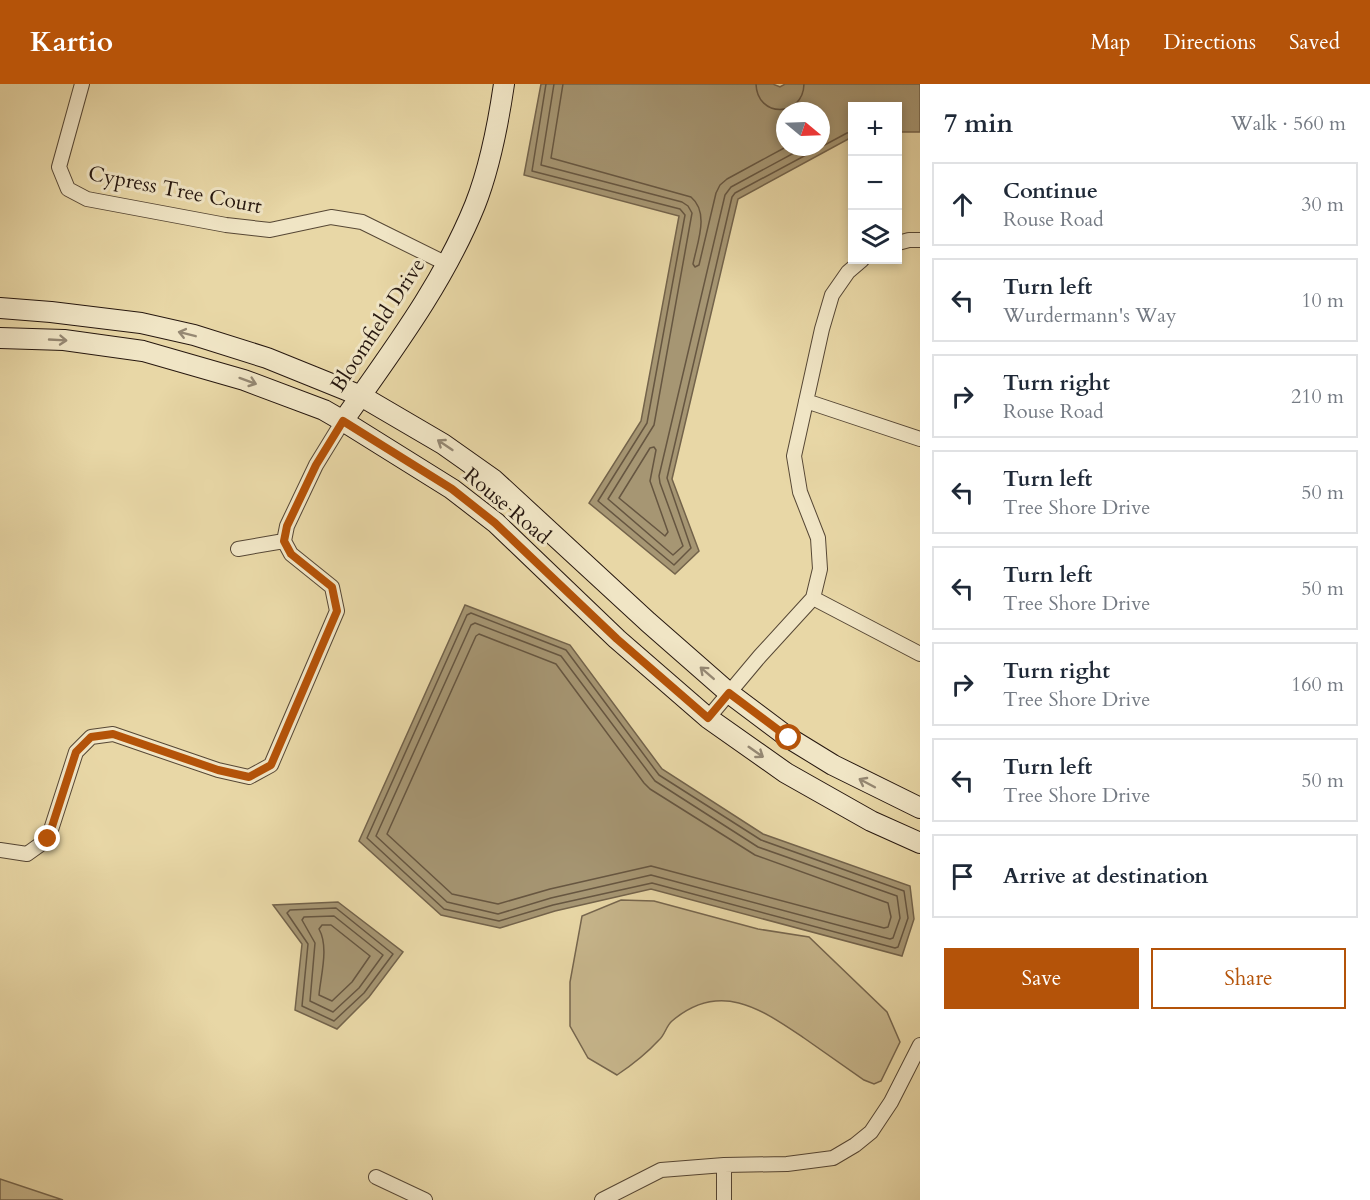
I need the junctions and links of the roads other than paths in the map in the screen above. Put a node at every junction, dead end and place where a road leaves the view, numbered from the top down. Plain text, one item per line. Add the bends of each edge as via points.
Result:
1 (82, 84) edge
2 (504, 84) edge
3 (920, 240) edge
4 (902, 242) edge
5 (447, 264) junction
6 (857, 264) edge
7 (0, 308) edge
8 (0, 338) edge
9 (361, 396) junction
10 (806, 401) junction
11 (343, 421) junction
12 (920, 439) edge
13 (284, 541) junction
14 (238, 549) dead end
15 (813, 598) junction
16 (920, 654) edge
17 (729, 693) junction
18 (708, 718) junction
19 (920, 808) edge
20 (920, 843) edge
21 (0, 850) edge
22 (920, 1045) edge
23 (724, 1165) junction
24 (376, 1177) dead end
25 (425, 1200) edge
26 (602, 1200) edge
27 (724, 1200) edge

1 - 5 street, Cypress Tree Court via 59,168 68,189 87,198 270,230 331,217 362,222
2 - 5 street, Bloomfield Drive via 489,160 475,204
3 - 4 street
5 - 9 street, Bloomfield Drive via 423,307
6 - 10 street via 832,296
9 -> 7 street, Rouse Road via 267,358 194,335 141,323
8 -> 11 street, Rouse Road via 64,340 143,351 244,380
9 - 11 street, Bloomfield Drive
17 -> 9 street, Rouse Road via 494,480 443,444
10 - 12 street
10 - 15 street via 794,456 800,492 818,538 819,569
11 - 13 street via 316,465 287,526
11 - 18 street, Rouse Road via 452,489 495,523 617,639
13 - 14 street
13 - 21 street via 291,554 332,587 337,611 271,765 249,777 113,734 91,737 76,752 48,839 27,854
15 - 16 street
15 - 17 street
17 - 18 street
19 -> 17 street, Rouse Road via 833,765
18 -> 20 street, Rouse Road via 786,773 871,821
22 - 23 street via 885,1113 855,1145 833,1158 810,1162
23 - 26 street via 662,1170
23 - 27 street
24 - 25 street

